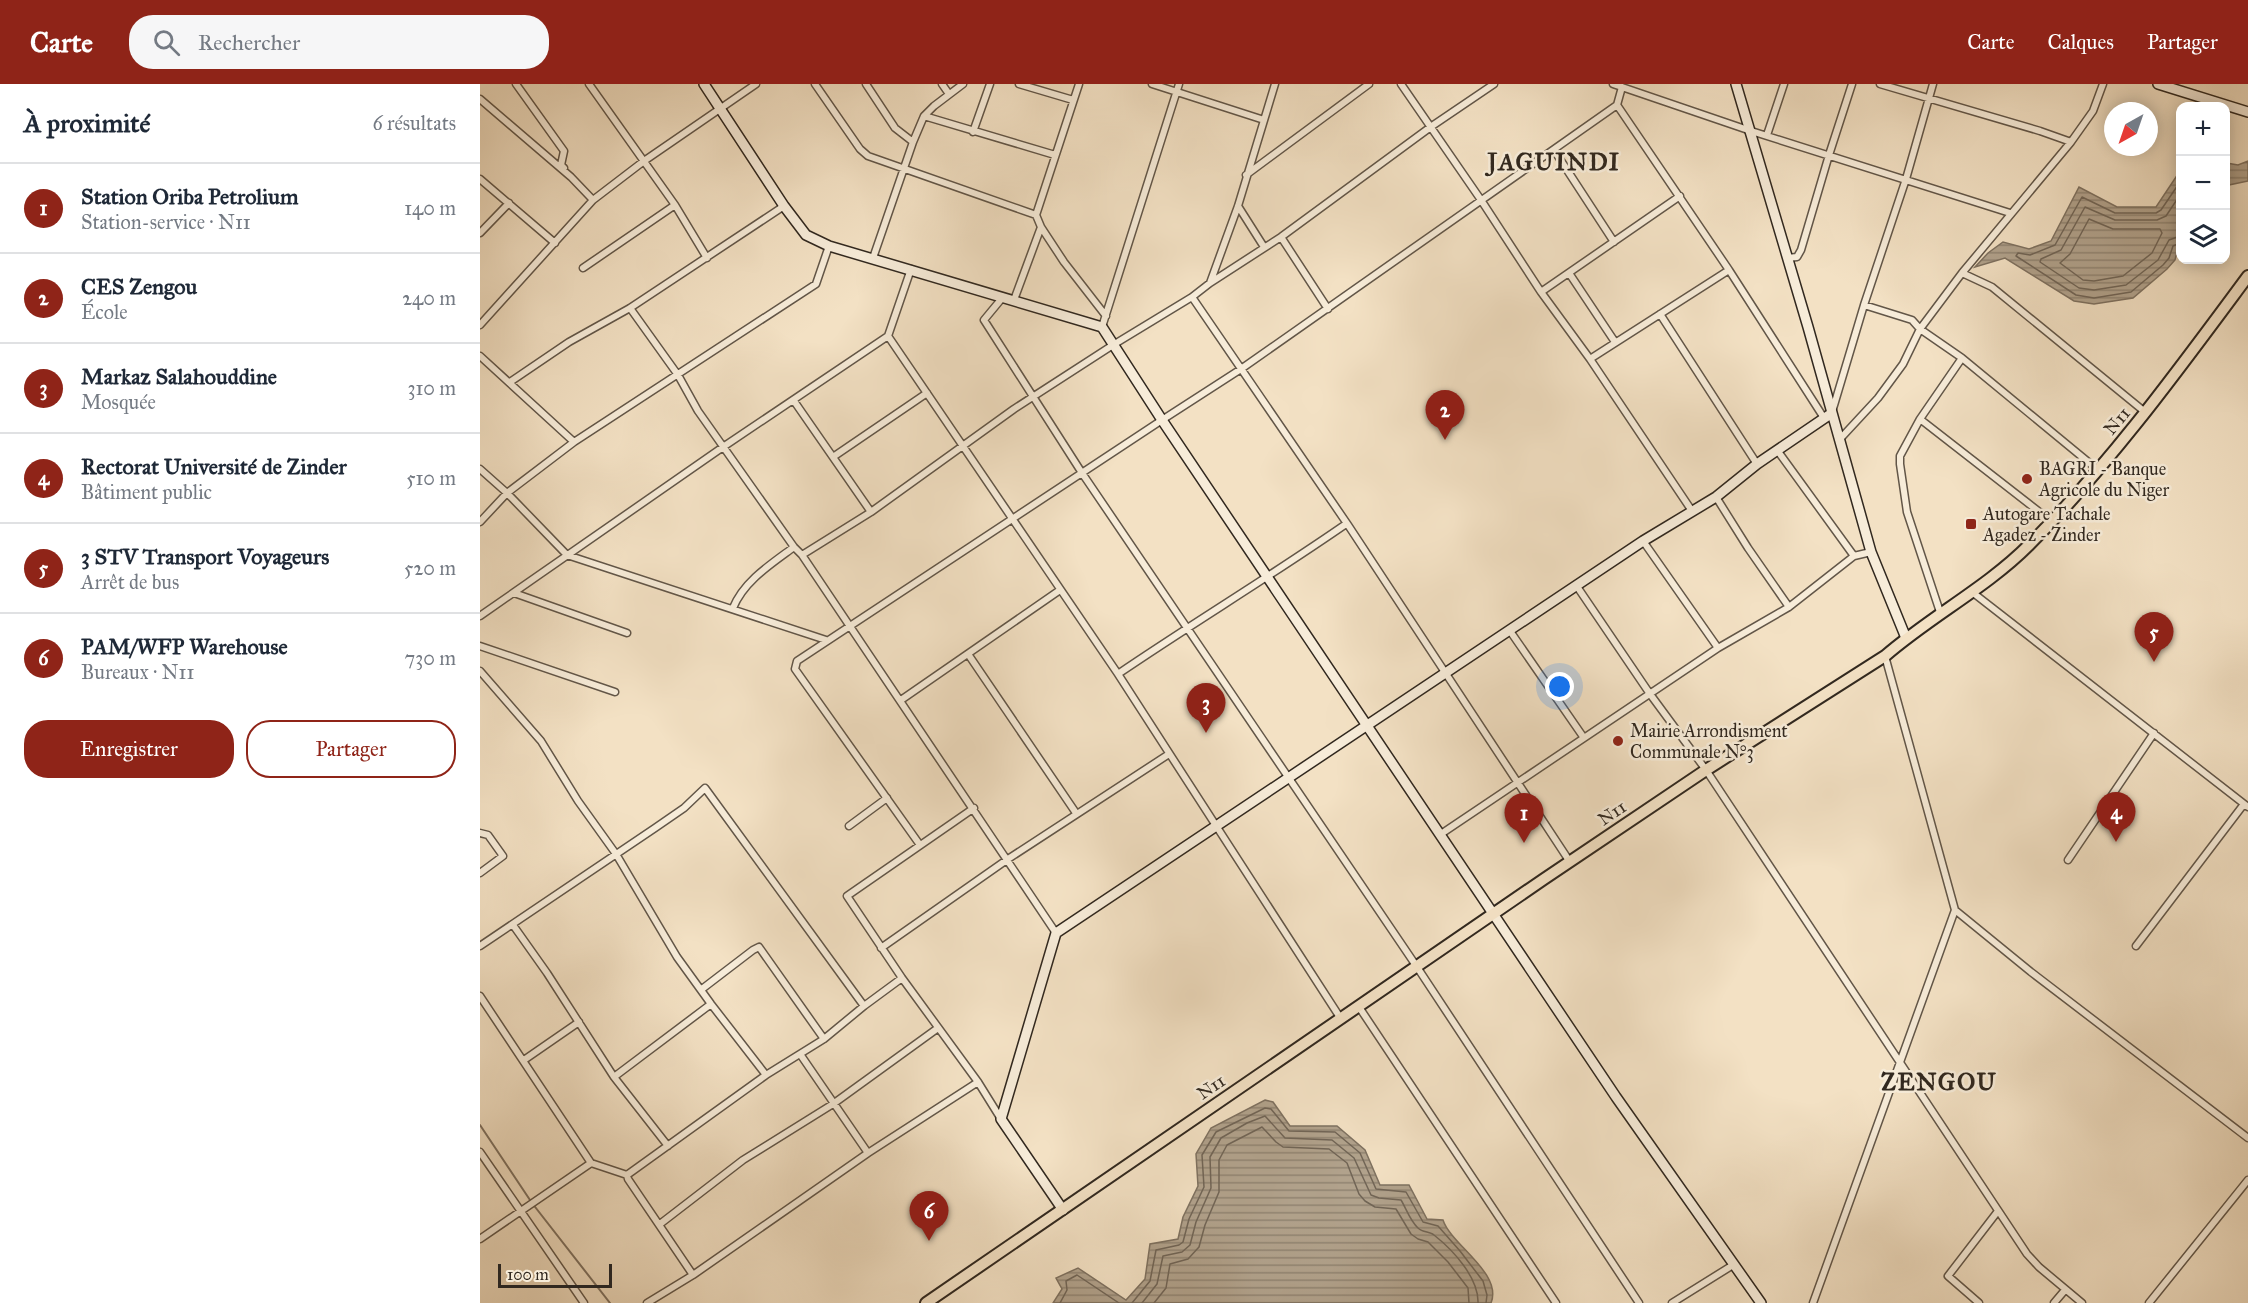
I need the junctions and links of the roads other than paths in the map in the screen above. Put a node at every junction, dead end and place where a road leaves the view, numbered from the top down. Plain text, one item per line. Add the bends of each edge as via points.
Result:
1 (516, 84) edge
2 (589, 84) edge
3 (704, 84) edge
4 (756, 84) edge
5 (815, 84) edge
6 (866, 84) edge
7 (942, 84) edge
8 (963, 84) edge
9 (990, 84) edge
10 (1019, 84) edge
11 (1079, 84) edge
12 (1152, 84) edge
13 (1179, 84) edge
14 (1275, 84) edge
15 (1368, 84) edge
16 (1401, 84) edge
17 (1494, 84) edge
18 (1613, 84) edge
19 (1736, 84) edge
20 (1784, 84) edge
21 (1852, 84) edge
22 (1880, 84) edge
23 (1934, 84) edge
24 (2103, 84) edge
25 (2158, 84) edge
26 (1622, 87) junction
27 (1176, 92) junction
28 (949, 94) junction
29 (1929, 98) junction
30 (480, 99) edge
31 (1073, 100) junction
32 (1617, 105) junction
33 (720, 109) junction
34 (2248, 111) edge
35 (924, 116) junction
36 (1264, 120) junction
37 (1432, 126) junction
38 (1748, 130) junction
39 (973, 132) junction
40 (1767, 135) junction
41 (913, 142) junction
42 (2071, 142) junction
43 (1554, 150) junction
44 (1055, 155) junction
45 (1829, 155) junction
46 (644, 161) junction
47 (905, 170) junction
48 (1246, 175) junction
49 (571, 177) junction
50 (480, 179) edge
51 (1906, 179) junction
52 (1680, 196) junction
53 (593, 200) junction
54 (1481, 200) junction
55 (509, 203) junction
56 (675, 205) junction
57 (784, 206) junction
58 (1238, 206) junction
59 (2010, 213) junction
60 (1036, 215) junction
61 (1041, 227) junction
62 (480, 233) edge
63 (1281, 237) junction
64 (1614, 242) junction
65 (555, 243) junction
66 (829, 246) junction
67 (1264, 247) junction
68 (707, 258) junction
69 (873, 258) junction
70 (1787, 258) junction
71 (583, 268) dead end
72 (910, 269) junction
73 (1730, 270) junction
74 (1569, 273) junction
75 (1962, 273) junction
76 (2248, 276) edge
77 (1210, 283) junction
78 (1541, 292) junction
79 (1003, 296) junction
80 (1192, 297) junction
81 (1014, 300) junction
82 (1864, 305) junction
83 (630, 308) junction
84 (1328, 309) junction
85 (1660, 314) junction
86 (1106, 316) junction
87 (480, 325) edge
88 (1102, 327) junction
89 (1920, 329) junction
90 (888, 336) junction
91 (1616, 342) junction
92 (1113, 345) junction
93 (480, 356) edge
94 (1962, 358) junction
95 (1590, 359) junction
96 (1241, 369) junction
97 (678, 375) junction
98 (510, 382) junction
99 (927, 393) junction
100 (1034, 397) junction
101 (794, 401) junction
102 (2145, 412) junction
103 (1828, 415) junction
104 (1920, 419) junction
105 (1162, 420) junction
106 (1840, 439) junction
107 (574, 442) junction
108 (962, 446) junction
109 (723, 447) junction
110 (1777, 450) junction
111 (833, 457) junction
112 (1757, 464) junction
113 (480, 469) edge
114 (2098, 470) junction
115 (1082, 473) junction
116 (507, 493) junction
117 (1716, 497) junction
118 (1692, 511) junction
119 (871, 512) junction
120 (1012, 519) junction
121 (2051, 521) junction
122 (480, 522) edge
123 (1346, 524) junction
124 (1643, 541) junction
125 (794, 547) junction
126 (1871, 552) junction
127 (567, 555) junction
128 (802, 555) junction
129 (1854, 556) junction
130 (1269, 577) junction
131 (1576, 585) junction
132 (1060, 590) junction
133 (1972, 592) junction
134 (514, 593) junction
135 (1789, 607) junction
136 (733, 608) junction
137 (1940, 612) junction
138 (480, 616) edge
139 (850, 624) junction
140 (1187, 627) junction
141 (1510, 631) junction
142 (627, 633) dead end
143 (1905, 638) junction
144 (826, 640) junction
145 (480, 646) edge
146 (1718, 648) junction
147 (968, 654) junction
148 (1885, 656) junction
149 (480, 671) edge
150 (1118, 674) junction
151 (1446, 674) junction
152 (615, 692) dead end
153 (1650, 694) junction
154 (901, 700) junction
155 (1368, 725) junction
156 (2154, 733) junction
157 (1584, 738) junction
158 (1169, 754) junction
159 (1706, 770) junction
160 (1288, 779) junction
161 (1517, 783) junction
162 (887, 798) junction
163 (2246, 806) edge
164 (974, 808) junction
165 (1076, 813) junction
166 (849, 826) dead end
167 (1217, 827) junction
168 (480, 833) edge
169 (1441, 834) junction
170 (920, 845) junction
171 (616, 854) junction
172 (1008, 859) junction
173 (2068, 860) dead end
174 (1570, 862) junction
175 (480, 873) edge
176 (1955, 910) junction
177 (1493, 914) junction
178 (513, 925) junction
179 (1056, 933) junction
180 (480, 946) edge
181 (2136, 946) dead end
182 (881, 948) junction
183 (1417, 967) junction
184 (902, 978) junction
185 (702, 989) junction
186 (480, 996) edge
187 (711, 1004) junction
188 (864, 1006) junction
189 (1359, 1006) junction
190 (1341, 1019) junction
191 (579, 1022) junction
192 (938, 1028) junction
193 (824, 1040) junction
194 (800, 1054) junction
195 (524, 1060) junction
196 (1901, 1065) junction
197 (766, 1075) junction
198 (614, 1077) junction
199 (978, 1082) junction
200 (833, 1104) junction
201 (1001, 1119) junction
202 (2248, 1138) edge
203 (668, 1146) junction
204 (480, 1152) edge
205 (868, 1153) junction
206 (591, 1163) junction
207 (627, 1175) junction
208 (2248, 1180) edge
209 (1063, 1210) junction
210 (521, 1211) junction
211 (1998, 1211) junction
212 (660, 1224) junction
213 (480, 1239) edge
214 (1733, 1265) junction
215 (693, 1275) junction
216 (2065, 1290) junction
217 (584, 1303) edge
218 (647, 1303) edge
219 (926, 1303) edge
220 (1556, 1303) edge
221 (1639, 1303) edge
222 (1672, 1303) edge
223 (1761, 1303) edge
224 (1813, 1303) edge
225 (1979, 1303) edge
226 (2054, 1303) edge
227 (2082, 1303) edge
228 (2149, 1303) edge

1 - 49 street via 564,151 561,165
2 - 46 street
3 - 33 street
4 - 33 street
5 - 47 street via 860,149
6 - 41 street via 896,128
7 - 28 street
8 - 28 street
9 - 39 street
10 - 31 street
11 - 31 street
12 - 27 street
13 - 27 street
14 - 36 street
15 - 48 street
16 - 37 street
17 - 37 street
18 - 26 street
19 - 38 street
20 - 40 street
21 - 45 street
22 - 29 street
23 - 29 street
24 - 42 street via 2096,108
25 - 34 street
26 - 32 street
26 - 38 street
27 - 36 street
27 - 86 street
28 - 35 street
29 - 42 street
29 - 51 street
30 - 49 street
31 - 44 street
32 - 43 street
32 - 52 street
33 - 46 street
33 - 57 street
35 - 39 street
35 - 41 street
36 - 48 street
37 - 54 street
37 - 63 street
38 - 40 street
38 - 70 street
39 - 44 street
40 - 45 street
41 - 47 street
42 - 59 street
43 - 54 street
43 - 64 street
44 - 60 street
45 - 51 street
45 - 70 street via 1802,250 1797,257
46 - 53 street
46 - 56 street
47 - 60 street
47 - 69 street
48 - 58 street
49 - 53 street
50 - 55 street
51 - 59 street
51 - 82 street
52 - 64 street
52 - 73 street
53 - 65 street
54 - 78 street
54 - 84 street
55 - 62 street
55 - 65 street
56 - 68 street
56 - 71 street
57 - 66 street via 806,235
57 - 68 street
58 - 67 street
58 - 77 street
59 - 75 street
60 - 61 street
61 - 81 street
61 - 86 street
63 - 67 street
63 - 84 street
64 - 74 street
65 - 87 street
66 - 69 street
66 - 97 street via 816,284
67 - 77 street
68 - 83 street
69 - 72 street
70 - 103 street
72 - 79 street
72 - 90 street
73 - 85 street
73 - 103 street
74 - 78 street
74 - 91 street
75 - 89 street
75 - 102 street via 1992,287
76 - 102 main road, N11
77 - 80 street
78 - 95 street
79 - 81 street
79 - 100 street via 984,320
80 - 92 street
80 - 96 street
81 - 88 street
82 - 89 street via 1912,320
82 - 103 street
83 - 97 street
83 - 98 street via 569,342
84 - 96 street
85 - 91 street
85 - 112 street
86 - 88 street
88 - 92 street
89 - 94 street
89 - 106 street via 1903,364
90 - 99 street
90 - 101 street
91 - 95 street
92 - 100 street
92 - 105 street
93 - 98 street
94 - 104 street
94 - 114 street
95 - 118 street
96 - 105 street
96 - 123 street
97 - 107 street
97 - 109 street
98 - 107 street
99 - 108 street
99 - 111 street
100 - 108 street
100 - 115 street
101 - 109 street
101 - 111 street
102 - 114 main road, N11
103 - 106 street
103 - 110 street
104 - 121 street
104 - 137 street via 1900,456 1900,464 1906,512
105 - 115 street
105 - 130 street
106 - 126 street
107 - 116 street
108 - 119 street
108 - 120 street
109 - 125 street
109 - 127 street
110 - 112 street
110 - 129 street
111 - 119 street
112 - 117 street
113 - 116 street
114 - 121 main road, N11
115 - 120 street
115 - 140 street
116 - 122 street
116 - 127 street
117 - 118 street
117 - 135 street
118 - 124 street
119 - 128 street
120 - 132 street
120 - 139 street
121 - 133 main road, N11 via 2030,545
123 - 130 street
123 - 151 street
124 - 131 street
124 - 146 street
125 - 128 street
125 - 136 street via 760,573
126 - 129 street
126 - 143 street
127 - 134 street
127 - 136 street
128 - 139 street
129 - 135 street
130 - 140 street
130 - 155 street
131 - 141 street
131 - 153 street
132 - 147 street
132 - 150 street
133 - 137 main road, N11
133 - 156 street
134 - 138 street
134 - 142 street
135 - 146 street
136 - 144 street
137 - 143 main road, N11
139 - 144 street
139 - 154 street
140 - 150 street
140 - 160 street
141 - 151 street
141 - 157 street
143 - 148 main road, N11
144 - 162 street via 797,661 795,669
145 - 152 street
146 - 153 street
147 - 154 street
147 - 165 street
148 - 159 main road, N11
148 - 176 street
149 - 171 street via 541,741
150 - 158 street
151 - 155 street
151 - 161 street
153 - 157 street
153 - 159 street
154 - 164 street
155 - 160 street
155 - 169 street
156 - 163 street
156 - 173 street
157 - 161 street
158 - 165 street
158 - 167 street
159 - 174 main road, N11
159 - 196 street
160 - 167 street
160 - 183 street
161 - 169 street
161 - 174 street
162 - 166 street
162 - 170 street
163 - 181 street
164 - 170 street
164 - 172 street
165 - 172 street
167 - 179 street
167 - 190 street
168 - 175 street via 488,835 503,856
169 - 177 street
170 - 182 street via 847,896
171 - 178 street
171 - 185 street via 677,957
171 - 188 street via 684,808 705,788
172 - 179 street
172 - 182 street
174 - 177 main road, N11
176 - 196 street
176 - 202 street
177 - 183 main road, N11
177 - 214 street
178 - 180 street
178 - 191 street
179 - 201 street
182 - 184 street
183 - 189 main road, N11
183 - 221 street
184 - 188 street
184 - 192 street
185 - 187 street
185 - 193 street via 759,947
186 - 195 street
187 - 197 street
187 - 198 street
188 - 193 street
189 - 190 main road, N11
189 - 220 street
190 - 209 main road, N11
191 - 195 street
191 - 198 street
192 - 199 street
192 - 200 street
193 - 194 street
194 - 197 street
194 - 200 street
195 - 206 street
196 - 211 street
196 - 224 street
197 - 203 street
198 - 203 street
199 - 201 street
199 - 205 street
200 - 205 street
200 - 212 street via 743,1160
201 - 209 street
203 - 207 street
204 - 210 street
205 - 215 street
206 - 207 street
206 - 210 street
207 - 212 street
208 - 228 street
209 - 219 main road, N11
210 - 213 street
210 - 217 street
211 - 216 street via 2032,1261
211 - 225 street via 1948,1276
212 - 215 street
214 - 222 street
214 - 223 street
215 - 218 street
216 - 226 street
216 - 227 street

